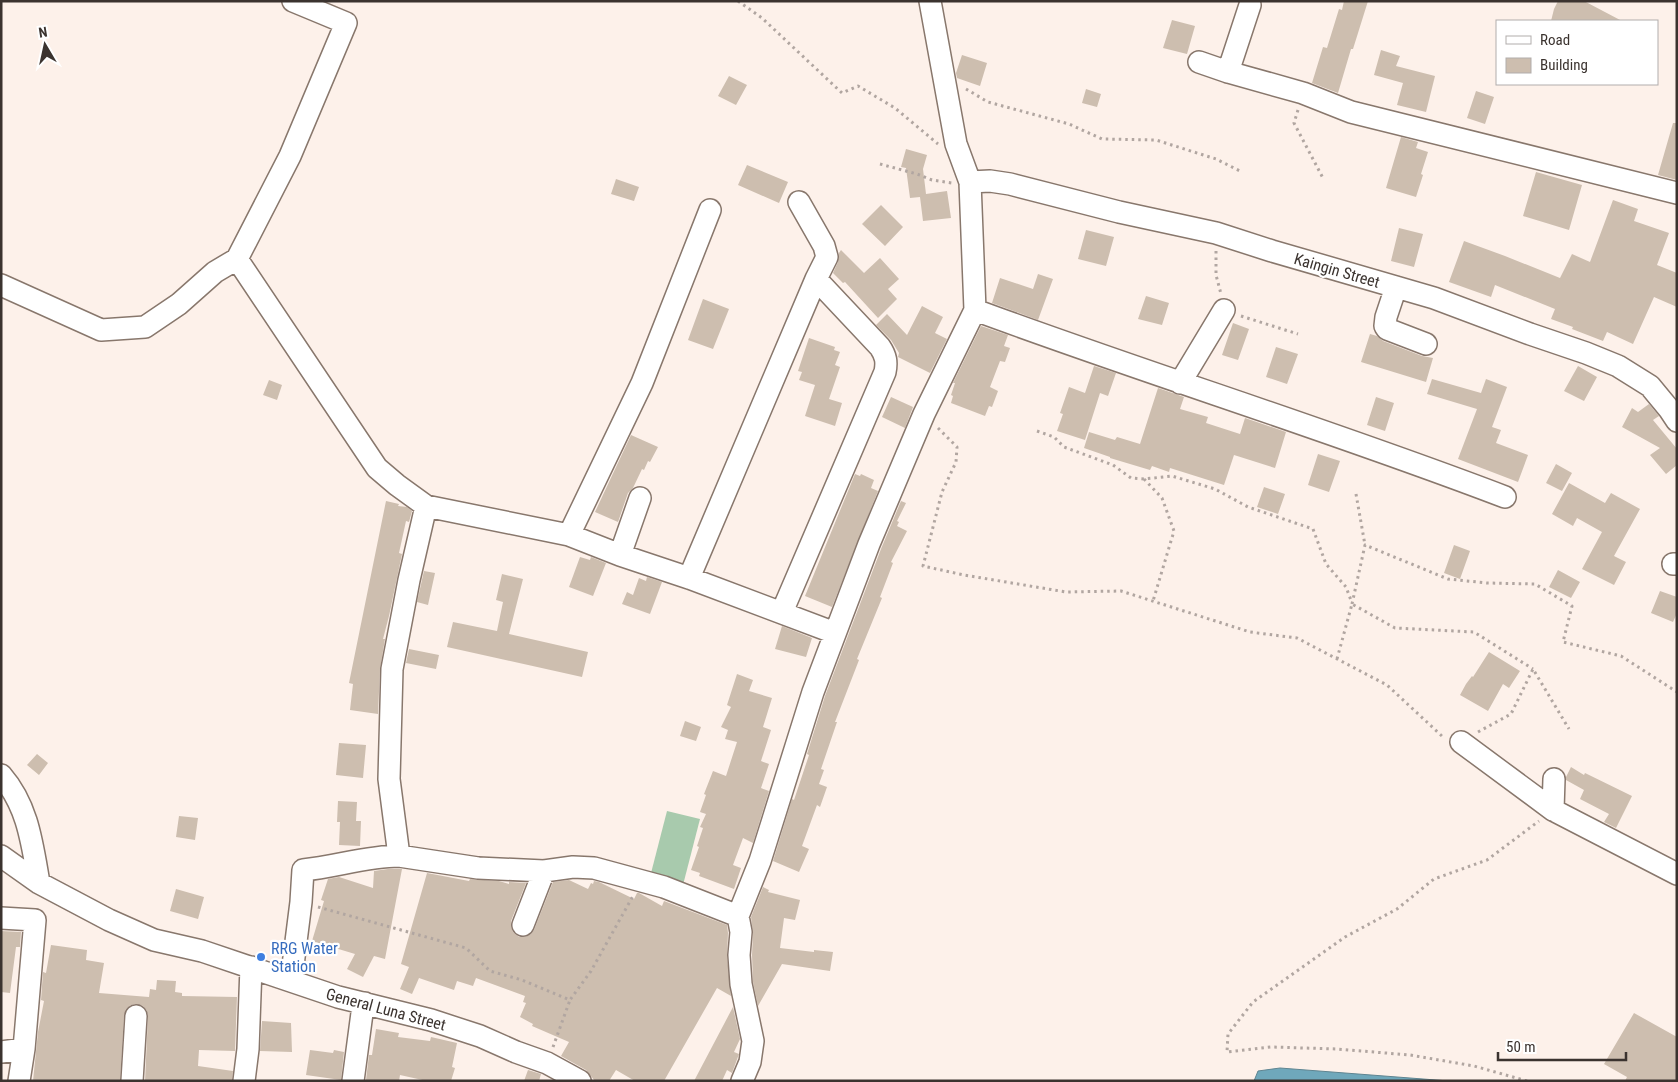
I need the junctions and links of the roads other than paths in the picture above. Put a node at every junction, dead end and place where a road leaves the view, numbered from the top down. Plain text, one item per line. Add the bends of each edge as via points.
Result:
1 (293, 1) edge
2 (930, 1) edge
3 (1250, 5) dead end
4 (1199, 62) dead end
5 (1228, 72) junction
6 (970, 182) junction
7 (1677, 193) edge
8 (799, 202) dead end
9 (710, 210) dead end
10 (237, 259) junction
11 (816, 279) junction
12 (1, 285) edge
13 (1396, 287) junction
14 (975, 310) junction
15 (1224, 310) road end
16 (1426, 344) dead end
17 (1180, 383) junction
18 (1677, 421) edge
19 (1505, 497) dead end
20 (640, 498) dead end
21 (426, 506) junction
22 (569, 535) junction
23 (620, 555) junction
24 (689, 578) junction
25 (782, 612) junction
26 (835, 633) junction
27 (1461, 742) road end
28 (1, 774) edge
29 (1554, 779) dead end
30 (1554, 810) junction
31 (1, 856) edge
32 (399, 856) junction
33 (544, 871) junction
34 (1677, 874) edge
35 (39, 883) junction
36 (738, 916) junction
37 (1, 918) edge
38 (523, 925) dead end
39 (251, 967) junction
40 (291, 981) junction
41 (365, 1003) junction
42 (136, 1016) dead end
43 (24, 1049) junction
44 (1, 1052) edge
45 (20, 1081) edge
46 (132, 1081) edge
47 (244, 1081) edge
48 (353, 1081) edge
49 (580, 1081) edge
50 (742, 1081) edge

1 - 10 street via 346,23 290,156
2 - 6 street via 956,144
3 - 5 street
4 - 5 street
5 - 7 street via 1303,93 1351,112
6 - 13 street, Kaingin Street via 1010,184 1216,233
6 - 14 street
8 - 11 street via 827,257
9 - 22 street via 642,383
10 - 12 street via 215,272 179,304 145,327 102,330
10 - 21 street via 377,468
11 - 24 street
11 - 25 street via 880,347 887,364
13 - 16 street via 1385,326
13 - 18 street, Kaingin Street via 1618,366 1650,386
14 - 17 street
14 - 26 street via 924,414
15 - 17 street
17 - 19 street via 1408,460
20 - 23 street
21 - 22 street
21 - 32 street via 408,580 392,669 389,778
22 - 23 street
23 - 24 street
24 - 25 street
25 - 26 street
26 - 36 street via 760,861
27 - 30 street
28 - 35 street via 13,788 28,823
29 - 30 street
30 - 34 street
31 - 35 street, General Luna Street
32 - 33 street via 478,868
32 - 40 street via 303,870
33 - 36 street via 594,868 642,880
33 - 38 street
35 - 39 street, General Luna Street via 154,940
36 - 50 street via 741,984 753,1041 750,1062
37 - 43 street via 35,920
39 - 40 street, General Luna Street
39 - 47 street
40 - 41 street, General Luna Street
41 - 48 street
41 - 49 street, General Luna Street via 480,1036
42 - 46 street
43 - 44 street
43 - 45 street

